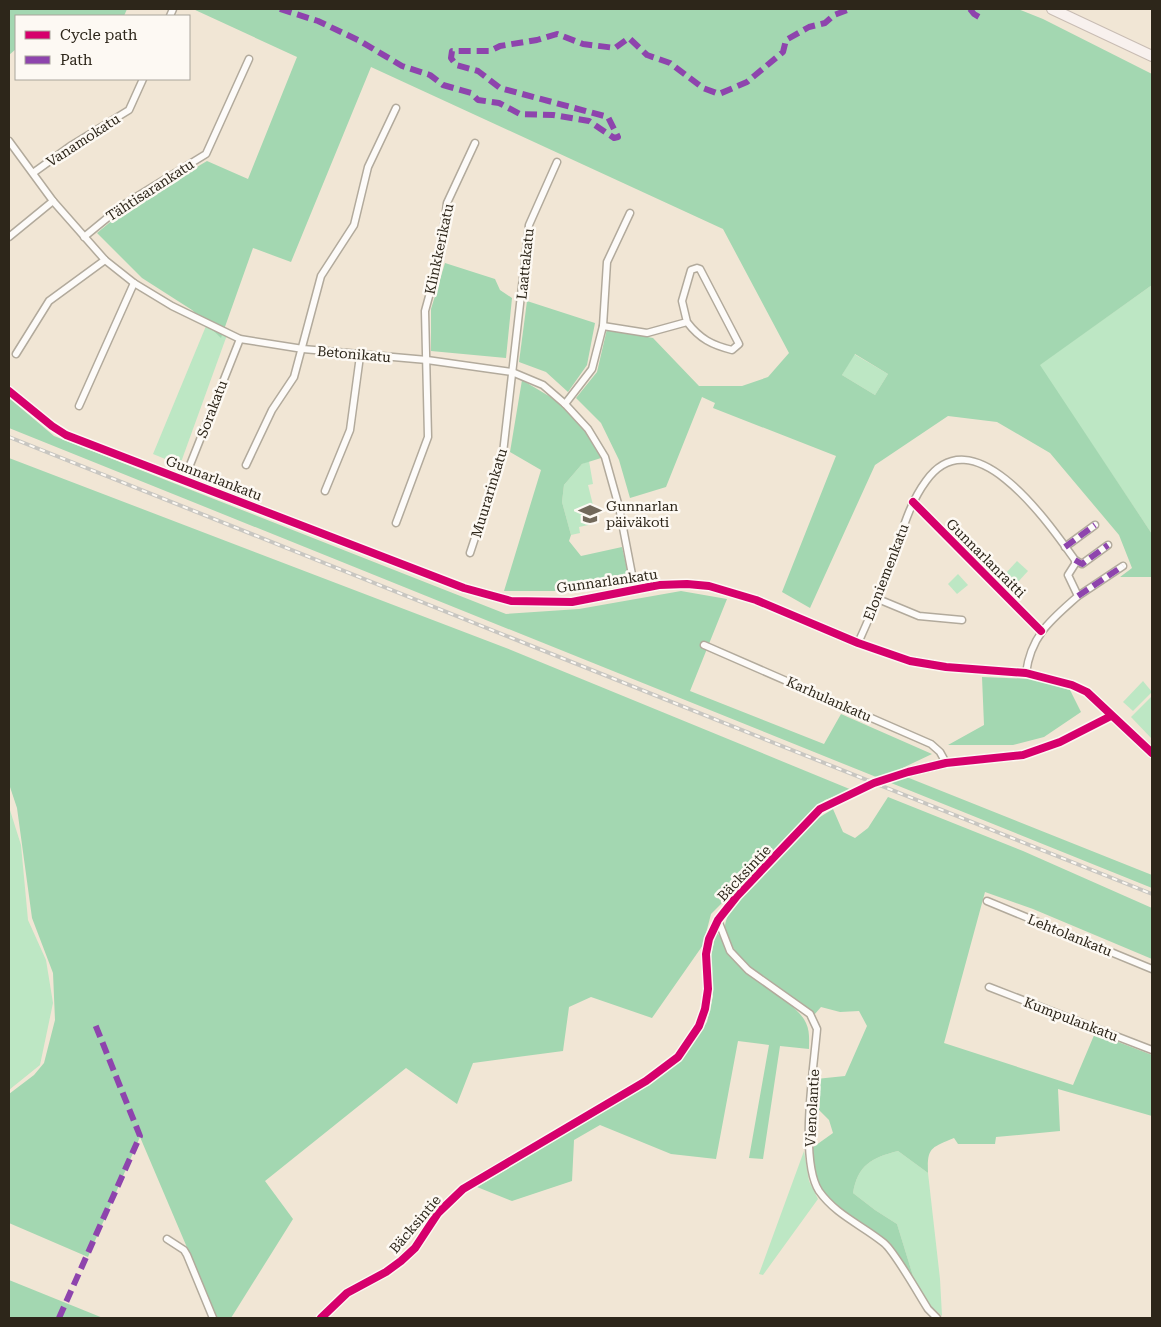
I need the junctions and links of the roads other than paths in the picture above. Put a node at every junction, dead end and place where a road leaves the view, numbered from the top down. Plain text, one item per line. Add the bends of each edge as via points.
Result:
1 (1052, 9) edge
2 (1152, 56) edge
3 (249, 58) dead end
4 (143, 80) edge
5 (396, 108) dead end
6 (9, 141) edge
7 (475, 143) dead end
8 (557, 162) dead end
9 (33, 174) junction
10 (54, 201) junction
11 (630, 213) dead end
12 (9, 236) edge
13 (84, 237) junction
14 (105, 260) junction
15 (134, 283) junction
16 (688, 322) junction
17 (603, 326) junction
18 (240, 339) junction
19 (302, 349) junction
20 (16, 354) dead end
21 (360, 356) junction
22 (427, 360) junction
23 (512, 372) junction
24 (9, 391) edge
25 (565, 404) junction
26 (79, 406) dead end
27 (246, 465) dead end
28 (184, 480) junction
29 (325, 491) dead end
30 (396, 523) dead end
31 (1095, 525) dead end
32 (1108, 545) dead end
33 (1065, 547) junction
34 (470, 553) dead end
35 (1075, 560) junction
36 (1123, 566) dead end
37 (635, 590) junction
38 (1078, 596) junction
39 (878, 599) junction
40 (962, 620) dead end
41 (858, 643) junction
42 (704, 645) dead end
43 (1026, 673) junction
44 (1111, 716) junction
45 (1152, 753) edge
46 (946, 762) junction
47 (987, 901) dead end
48 (718, 920) junction
49 (1152, 969) edge
50 (989, 987) dead end
51 (1152, 1050) edge
52 (167, 1239) dead end
53 (213, 1318) edge
54 (321, 1318) edge
55 (937, 1318) edge

1 - 2 highway
3 - 13 street, Tähtisarankatu via 206,154 123,205
4 - 9 street, Vanamokatu via 129,110
5 - 19 street via 368,167 354,225 321,276
6 - 9 street, Betonikatu
7 - 22 street, Klinkkerikatu via 447,204 440,256 425,311
8 - 23 street, Laattakatu via 529,225
9 - 10 street, Betonikatu
10 - 12 street
10 - 13 street, Betonikatu
11 - 17 street via 607,262
13 - 14 street, Betonikatu
14 - 15 street, Betonikatu
14 - 20 street via 49,301
15 - 18 street, Betonikatu via 172,306
15 - 26 street
16 - 16 street via 682,301 691,270 697,268 739,344 732,350 716,346 701,339
16 - 17 street via 647,333
17 - 25 street via 592,369
18 - 19 street, Betonikatu
18 - 28 street, Sorakatu
19 - 21 street, Betonikatu
19 - 27 street via 294,377 272,410
21 - 22 street, Betonikatu
21 - 29 street via 350,430
22 - 23 street, Betonikatu
22 - 30 street, Klinkkerikatu via 428,437
23 - 25 street, Betonikatu via 543,385
23 - 34 street, Muurarinkatu via 503,453
24 - 28 street, Gunnarlankatu via 59,432
25 - 37 street, Betonikatu via 588,429 605,457 619,507
28 - 37 street, Gunnarlankatu via 464,588 506,600 572,602
31 - 33 street
32 - 35 street via 1082,564
33 - 35 street, Eloniemenkatu
33 - 39 street, Eloniemenkatu via 1054,530 1008,481 985,466 963,460 951,462 934,472 913,502
35 - 38 street via 1068,575
36 - 38 street
37 - 41 street, Gunnarlankatu via 672,584 709,586 756,600
38 - 43 street via 1041,631 1031,648
39 - 40 street via 919,616
39 - 41 street, Eloniemenkatu
41 - 43 street, Gunnarlankatu via 910,661
42 - 46 street, Karhulankatu via 931,744
43 - 44 street, Gunnarlankatu via 1087,692
44 - 45 street, Gunnarlankatu
44 - 46 street, Bäcksintie via 1060,742 1023,755
46 - 48 street, Bäcksintie via 874,783 820,809
47 - 49 street, Lehtolankatu
48 - 54 street, Bäcksintie via 706,954 708,989 705,1009 699,1026 678,1057 646,1081 463,1189 438,1213 415,1248 401,1261 346,1293
48 - 55 street, Vienolantie via 730,951 748,970 810,1014 817,1029 808,1139 818,1190 840,1214 886,1244
50 - 51 street, Kumpulankatu
52 - 53 street via 184,1250

